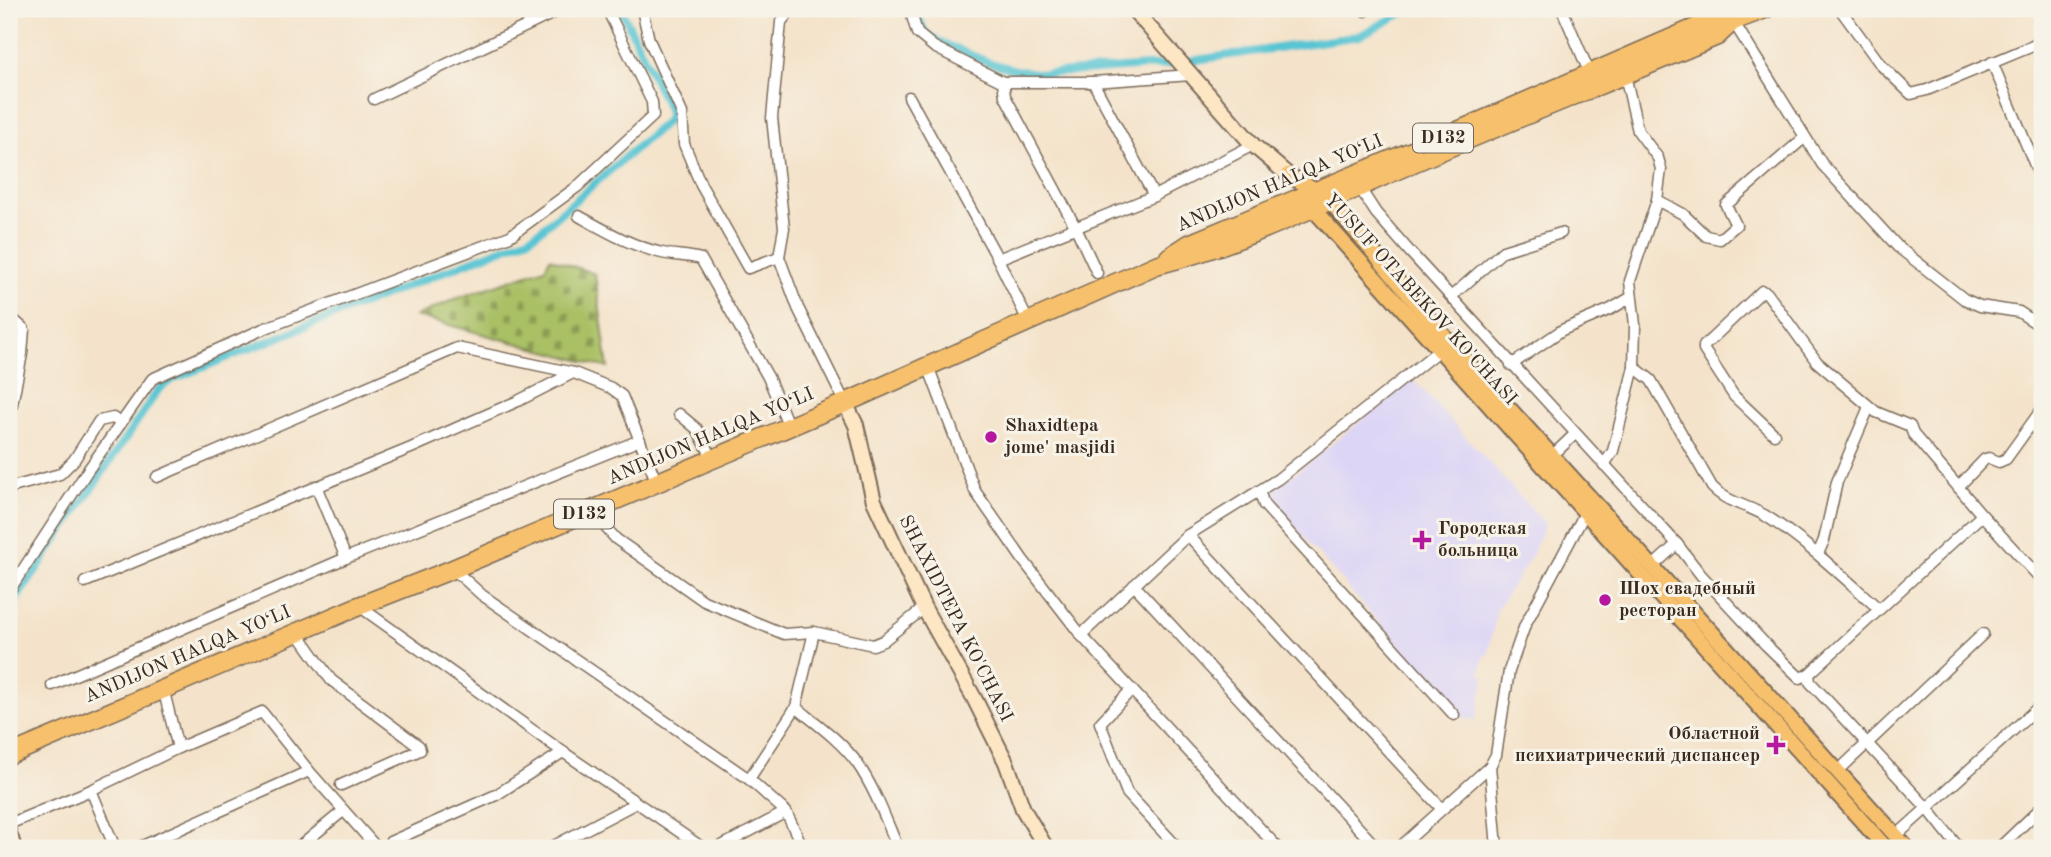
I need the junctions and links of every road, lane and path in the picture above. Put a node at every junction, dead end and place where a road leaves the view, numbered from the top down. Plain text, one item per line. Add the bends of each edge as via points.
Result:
1 (562, 9) edge
2 (607, 9) edge
3 (642, 9) edge
4 (790, 9) edge
5 (909, 9) edge
6 (1133, 9) edge
7 (1562, 9) edge
8 (1765, 9) edge
9 (1840, 9) edge
10 (1733, 22) junction
11 (2042, 42) edge
12 (1992, 62) junction
13 (1189, 73) junction
14 (1590, 74) junction
15 (1625, 75) junction
16 (1003, 82) junction
17 (1093, 82) junction
18 (909, 97) dead end
19 (374, 99) dead end
20 (1804, 138) junction
21 (1253, 145) junction
22 (1288, 175) joint
23 (2042, 180) edge
24 (1359, 187) junction
25 (1154, 196) junction
26 (1315, 199) junction
27 (1657, 200) junction
28 (579, 216) dead end
29 (1076, 228) junction
30 (1561, 233) dead end
31 (779, 257) junction
32 (999, 259) junction
33 (1097, 273) dead end
34 (1452, 296) junction
35 (1630, 298) junction
36 (9, 316) edge
37 (1028, 321) junction
38 (2042, 327) edge
39 (1438, 351) junction
40 (1511, 365) junction
41 (928, 366) junction
42 (1634, 367) junction
43 (574, 373) junction
44 (845, 403) junction
45 (1869, 407) junction
46 (2042, 409) edge
47 (679, 414) dead end
48 (9, 419) edge
49 (121, 423) junction
50 (789, 427) junction
51 (1774, 434) dead end
52 (1576, 435) junction
53 (640, 440) junction
54 (1552, 456) junction
55 (713, 459) junction
56 (1604, 465) junction
57 (157, 477) dead end
58 (657, 483) junction
59 (316, 486) junction
60 (1958, 487) junction
61 (9, 488) edge
62 (1259, 491) junction
63 (591, 511) junction
64 (1586, 513) junction
65 (1982, 515) junction
66 (1188, 535) junction
67 (1677, 544) junction
68 (1818, 554) junction
69 (346, 558) junction
70 (1652, 567) junction
71 (453, 569) junction
72 (2042, 580) edge
73 (85, 582) dead end
74 (1134, 584) junction
75 (9, 592) edge
76 (359, 606) junction
77 (924, 608) junction
78 (1879, 609) junction
79 (297, 632) junction
80 (814, 632) junction
81 (1983, 634) dead end
82 (1081, 635) junction
83 (1809, 674) junction
84 (52, 685) dead end
85 (163, 688) junction
86 (1132, 689) junction
87 (2042, 704) edge
88 (796, 707) junction
89 (1454, 715) dead end
90 (1866, 744) junction
91 (178, 748) junction
92 (563, 752) junction
93 (9, 755) edge
94 (1490, 766) junction
95 (309, 771) junction
96 (1839, 771) junction
97 (749, 779) junction
98 (341, 785) dead end
99 (91, 790) junction
100 (636, 803) junction
101 (2042, 807) edge
102 (1928, 809) junction
103 (1442, 810) junction
104 (344, 811) junction
105 (786, 812) junction
106 (9, 824) edge
107 (9, 833) edge
108 (1896, 836) junction
109 (390, 842) dead end
110 (14, 848) edge
111 (115, 848) edge
112 (138, 848) edge
113 (298, 848) edge
114 (377, 848) edge
115 (550, 848) edge
116 (703, 848) edge
117 (718, 848) edge
118 (803, 848) edge
119 (898, 848) edge
120 (1046, 848) edge
121 (1178, 848) edge
122 (1278, 848) edge
123 (1377, 848) edge
124 (1399, 848) edge
125 (1497, 848) edge
126 (1886, 848) edge
127 (1907, 848) edge
128 (1959, 848) edge
129 (1999, 848) edge

1 - 19 street
2 - 49 street via 654,111 577,187 510,236 263,330 152,379
3 - 31 street via 649,40 682,113 684,144 701,185 748,268
4 - 31 street via 781,22 772,118 784,228
5 - 16 street via 917,33 933,47
6 - 13 street
7 - 14 street
8 - 10 highway, ANDIJON HALQA YO‘LI / D132
9 - 12 street via 1881,65 1912,94
10 - 14 highway, ANDIJON HALQA YO‘LI / D132 via 1709,22
10 - 15 highway, ANDIJON HALQA YO‘LI / D132 via 1717,36
10 - 20 street
11 - 12 street
12 - 23 street
13 - 17 street
13 - 21 street
14 - 26 highway, ANDIJON HALQA YO‘LI / D132
15 - 24 highway, ANDIJON HALQA YO‘LI / D132
15 - 27 street via 1638,131 1660,163
16 - 17 street
16 - 29 street via 1004,96
17 - 25 street
18 - 32 street
20 - 27 street via 1726,205 1736,225 1720,239 1706,236 1683,214
20 - 38 street via 1898,247 1964,299 2019,312
21 - 22 street
21 - 25 street
22 - 26 main road, YUSUF OTABEKOV KO'CHASI
24 - 26 highway, ANDIJON HALQA YO‘LI / D132
24 - 34 street via 1376,214
25 - 29 street
26 - 37 highway, ANDIJON HALQA YO‘LI / D132 via 1198,255 1156,265
26 - 39 main road, YUSUF OTABEKOV KO'CHASI
26 - 54 main road, YUSUF OTABEKOV KO'CHASI
27 - 35 street via 1630,281
28 - 50 street via 619,239 664,254 701,259 768,377
29 - 32 street
29 - 33 street
30 - 34 street via 1503,251
31 - 44 street via 798,308
32 - 37 street
34 - 40 street
35 - 40 street via 1562,330
35 - 42 street
36 - 48 street via 24,329
37 - 41 highway, ANDIJON HALQA YO‘LI / D132
39 - 62 street
39 - 64 main road, YUSUF OTABEKOV KO'CHASI
40 - 52 street
41 - 44 highway, ANDIJON HALQA YO‘LI / D132
41 - 82 street via 975,491
42 - 56 street via 1613,451
42 - 68 street via 1651,380 1719,494 1767,516
43 - 53 street via 622,396
43 - 57 street via 457,348
43 - 59 street
44 - 50 highway, ANDIJON HALQA YO‘LI / D132
44 - 77 street, SHAXIDTEPA KO'CHASI via 856,425 874,501
45 - 51 street via 1817,362 1762,291 1704,350 1734,396
45 - 60 street via 1910,426
45 - 68 street via 1837,482
46 - 60 street via 2006,459 1985,459
47 - 55 street via 697,429
49 - 61 street via 113,418 99,421 60,474
49 - 75 street
50 - 55 highway, ANDIJON HALQA YO‘LI / D132
52 - 54 street
52 - 56 street
53 - 58 street
53 - 69 street
54 - 70 main road, YUSUF OTABEKOV KO'CHASI
55 - 58 highway, ANDIJON HALQA YO‘LI / D132
56 - 67 street
58 - 63 highway, ANDIJON HALQA YO‘LI / D132
59 - 69 street
59 - 73 street
60 - 65 street
62 - 66 street
62 - 89 street via 1264,505
63 - 71 highway, ANDIJON HALQA YO‘LI / D132
63 - 80 street via 616,539 704,601 784,634
64 - 94 street via 1525,625 1509,671 1496,755
64 - 126 main road, YUSUF OTABEKOV KO'CHASI
65 - 72 street
65 - 78 street
66 - 74 street
66 - 103 street
67 - 70 street
67 - 83 street via 1792,672 1800,678
68 - 78 street
69 - 84 street
70 - 96 main road, YUSUF OTABEKOV KO'CHASI
71 - 76 highway, ANDIJON HALQA YO‘LI / D132
71 - 97 street via 482,596
74 - 82 street
74 - 123 street
76 - 79 highway, ANDIJON HALQA YO‘LI / D132
76 - 92 street
77 - 80 street via 873,645
77 - 120 street, SHAXIDTEPA KO'CHASI via 974,698 1023,809
78 - 83 street
79 - 85 highway, ANDIJON HALQA YO‘LI / D132
79 - 98 street via 331,680 419,746 420,750
80 - 88 street
81 - 90 street
82 - 86 street
83 - 90 street via 1810,682
85 - 91 street
85 - 93 highway, ANDIJON HALQA YO‘LI / D132
86 - 121 street via 1100,723 1127,793
86 - 122 street
87 - 102 street
88 - 97 street
88 - 119 street via 856,762
90 - 96 street
90 - 102 street
91 - 95 street via 262,712
91 - 99 street
92 - 100 street
92 - 109 street via 496,795
94 - 103 street
94 - 125 street
95 - 104 street
95 - 112 street
96 - 108 main road, YUSUF OTABEKOV KO'CHASI
97 - 105 street
99 - 106 street
99 - 111 street
100 - 115 street
100 - 116 street
101 - 129 street
102 - 108 street
102 - 128 street
103 - 124 street
104 - 113 street
104 - 114 street
105 - 117 street
105 - 118 street
107 - 110 street
108 - 127 main road, YUSUF OTABEKOV KO'CHASI

